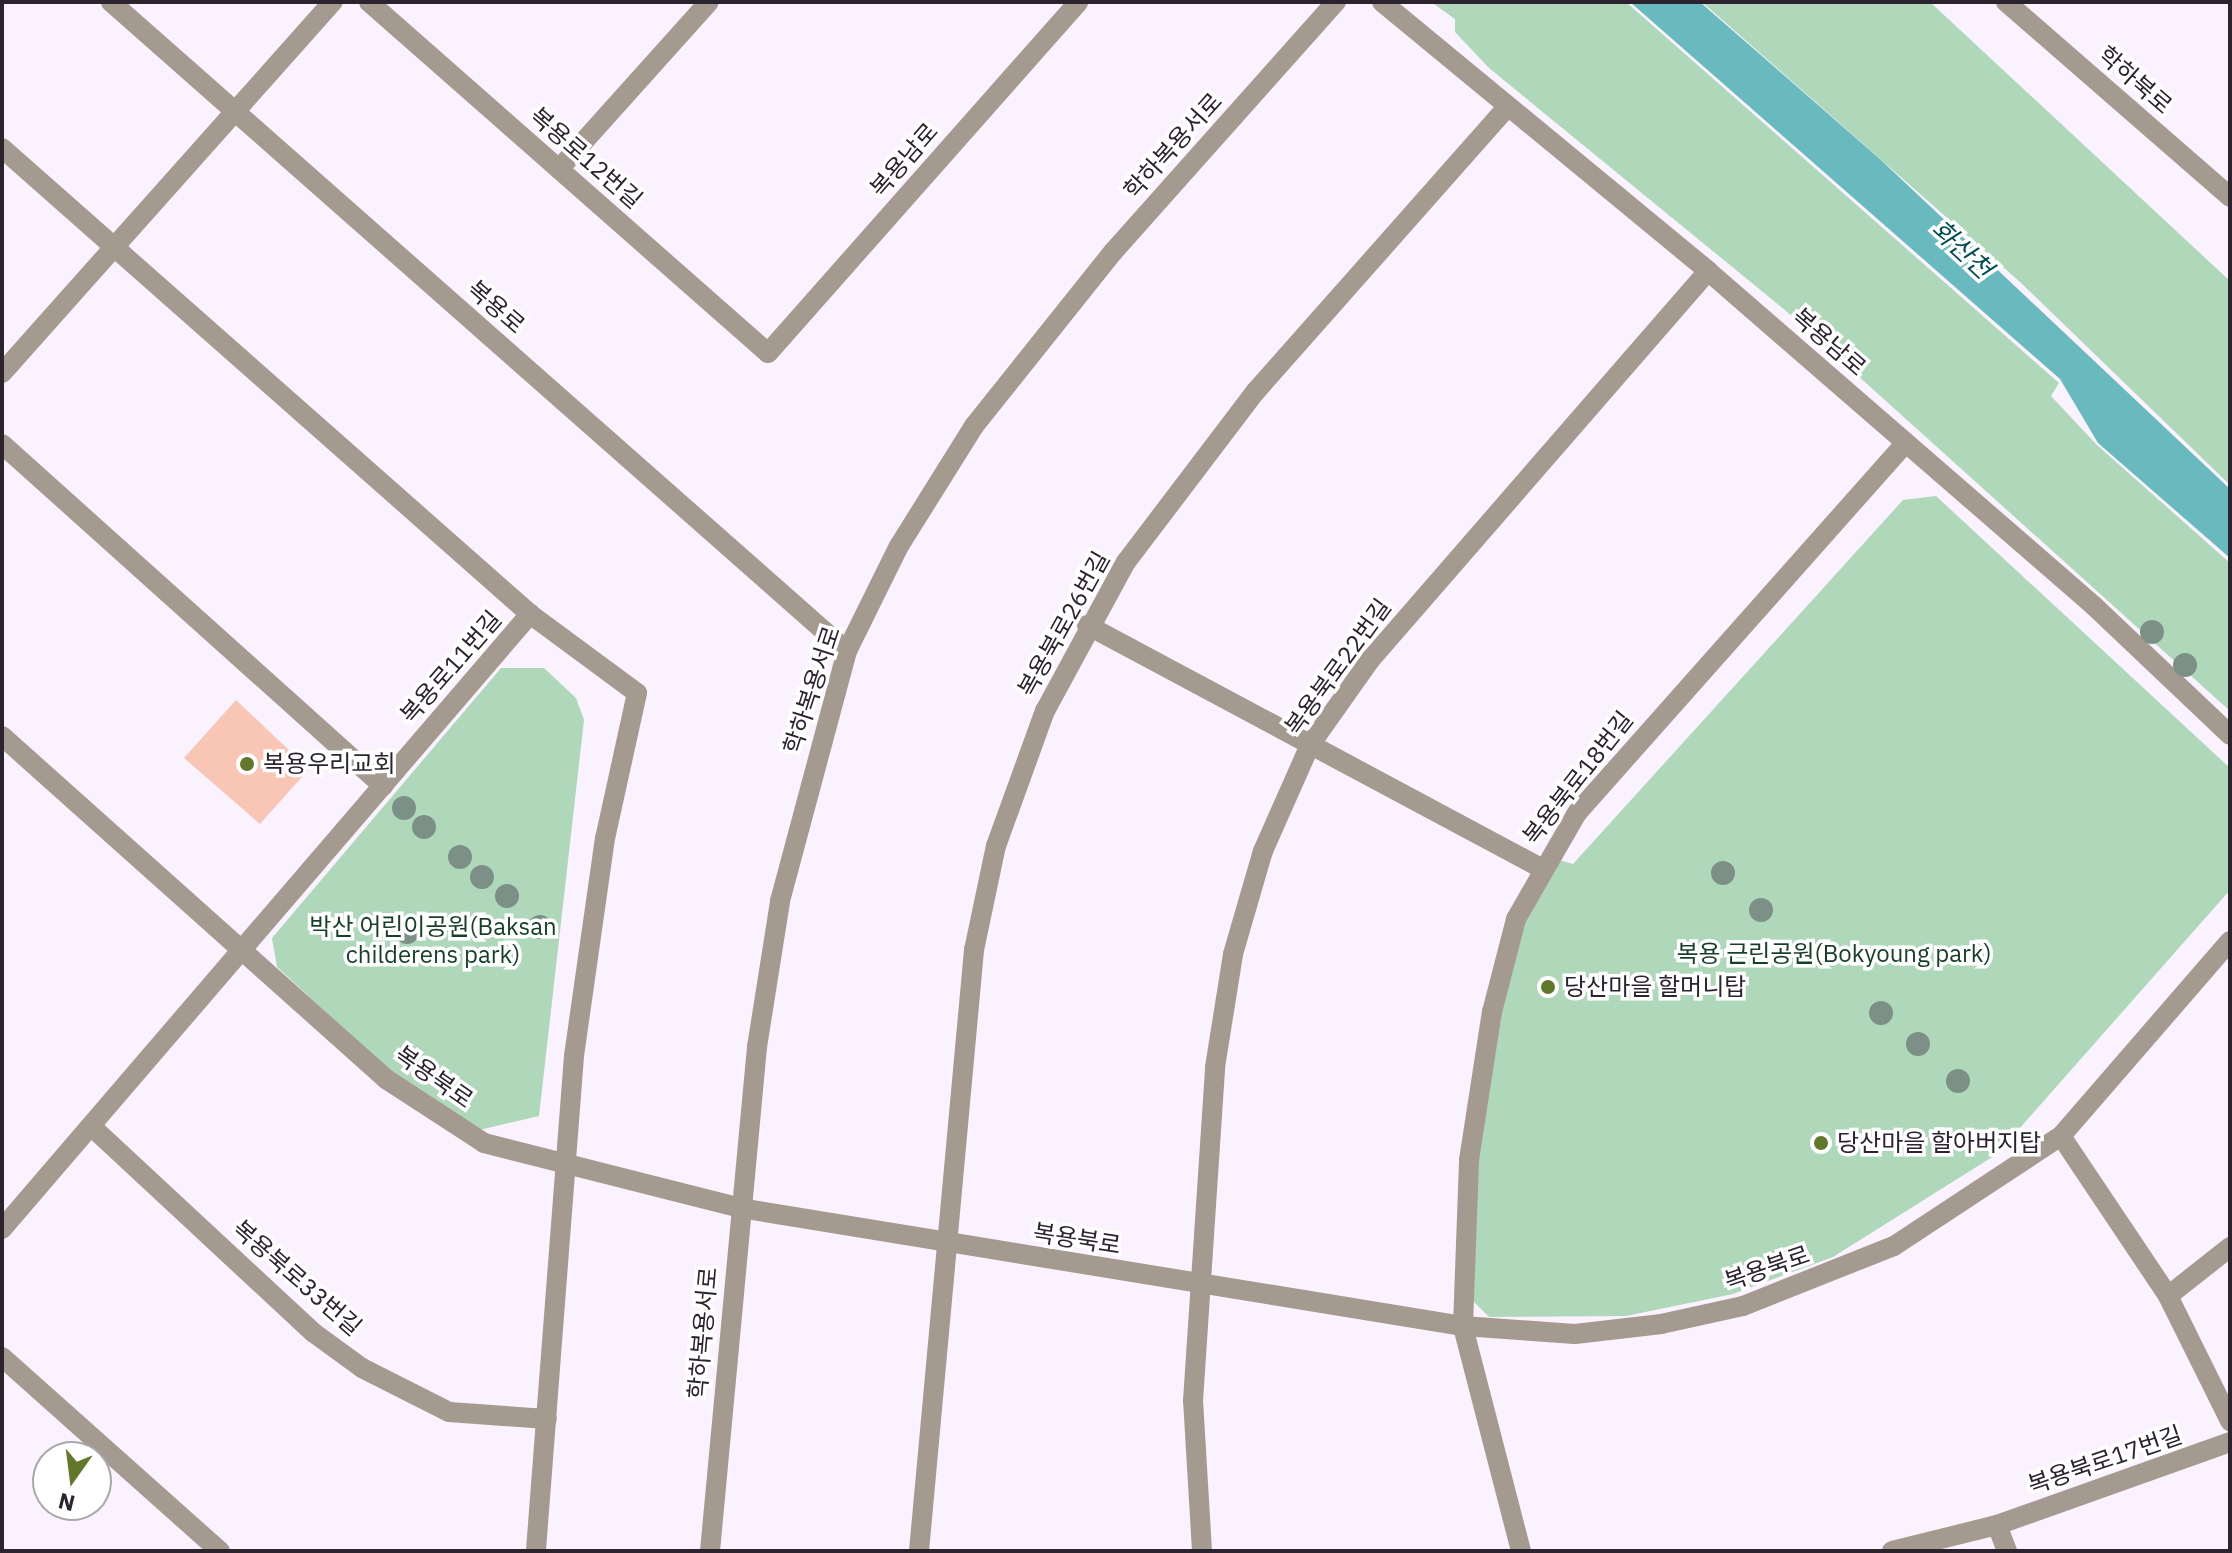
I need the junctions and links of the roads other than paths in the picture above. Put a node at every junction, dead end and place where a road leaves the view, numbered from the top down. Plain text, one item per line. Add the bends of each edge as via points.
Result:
1 (111, 2) edge
2 (333, 2) edge
3 (369, 2) edge
4 (709, 2) edge
5 (1078, 2) edge
6 (1336, 2) edge
7 (1382, 2) edge
8 (2006, 2) edge
9 (1507, 107) junction
10 (236, 112) junction
11 (2, 148) edge
12 (559, 169) junction
13 (2230, 197) edge
14 (114, 247) junction
15 (1708, 271) junction
16 (768, 353) joint
17 (2, 373) edge
18 (1906, 443) junction
19 (2, 444) edge
20 (530, 614) junction
21 (1087, 625) junction
22 (847, 651) junction
23 (2230, 735) edge
24 (2, 736) edge
25 (1310, 745) junction
26 (383, 786) junction
27 (1541, 868) junction
28 (2230, 941) edge
29 (245, 947) junction
30 (91, 1126) junction
31 (2061, 1136) junction
32 (568, 1163) junction
33 (740, 1208) junction
34 (2, 1229) edge
35 (947, 1244) junction
36 (2230, 1247) edge
37 (1199, 1286) junction
38 (2168, 1296) junction
39 (1463, 1326) junction
40 (2, 1357) edge
41 (547, 1419) junction
42 (2230, 1421) edge
43 (2230, 1442) edge
44 (1997, 1525) junction
45 (220, 1551) edge
46 (536, 1551) edge
47 (710, 1551) edge
48 (919, 1551) edge
49 (1202, 1551) edge
50 (1521, 1551) edge
51 (1892, 1551) edge
52 (2007, 1551) edge

1 - 10 street, 복용로
2 - 10 street
3 - 12 street, 복용로12번길
4 - 12 street
5 - 16 street, 복용남로
6 - 22 street, 학하복용서로 via 1113,252 974,426 899,546
7 - 9 street, 복용남로
8 - 13 street, 학하북로
9 - 15 street, 복용남로
9 - 21 street, 복용북로26번길 via 1256,391 1126,562
10 - 14 street
10 - 22 street, 복용로
11 - 14 street, 복용로11번길
12 - 16 street, 복용로12번길
14 - 17 street
14 - 20 street, 복용로11번길
15 - 18 street, 복용남로
15 - 25 street, 복용북로22번길 via 1453,559
18 - 23 street, 복용남로
18 - 27 street, 복용북로18번길 via 1657,718
19 - 26 street
20 - 26 street, 복용로11번길
20 - 32 street via 637,693 605,838 574,1056
21 - 25 street
21 - 35 street, 복용북로26번길 via 1045,711 996,846 974,950
22 - 33 street, 학하복용서로 via 780,901
24 - 29 street, 복용북로
25 - 27 street
25 - 37 street, 복용북로22번길 via 1263,851 1233,954 1215,1067
26 - 29 street, 복용로11번길
27 - 39 street, 복용북로18번길 via 1516,919 1492,1012 1469,1160
28 - 31 street, 복용북로
29 - 30 street, 복용로11번길
29 - 32 street, 복용북로 via 386,1079 484,1143
30 - 34 street, 복용로11번길
30 - 41 street, 복용북로33번길 via 314,1333 362,1368 449,1412
31 - 38 street
31 - 39 street, 복용북로 via 1894,1246 1743,1306 1575,1334
32 - 33 street, 복용북로
32 - 41 street
33 - 35 street, 복용북로
33 - 47 street, 학하복용서로
35 - 37 street, 복용북로
35 - 48 street
36 - 38 street
37 - 39 street, 복용북로
37 - 49 street via 1193,1401
38 - 42 street
39 - 50 street
40 - 45 street
41 - 46 street
43 - 44 street, 복용북로17번길
44 - 51 street, 복용북로17번길
44 - 52 street

